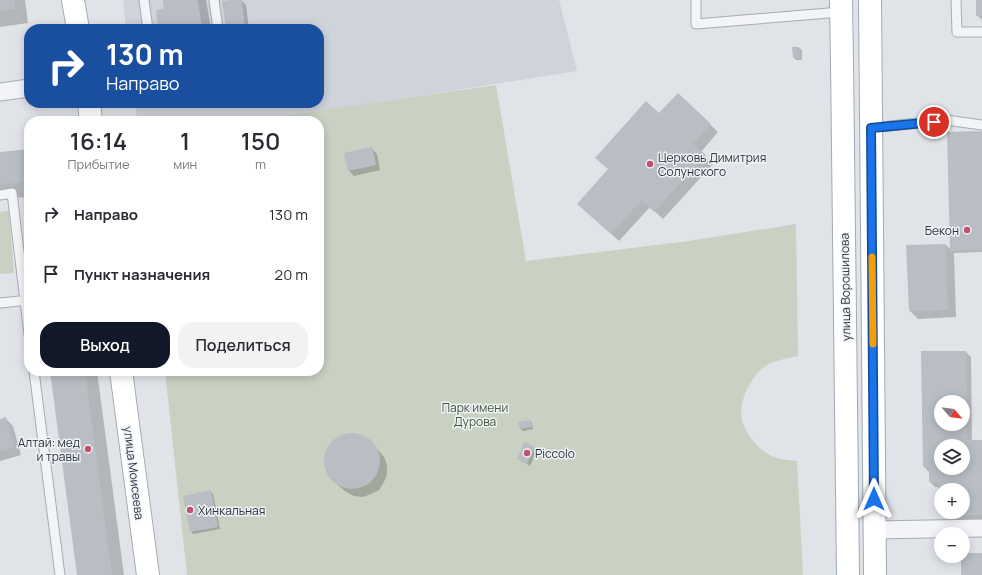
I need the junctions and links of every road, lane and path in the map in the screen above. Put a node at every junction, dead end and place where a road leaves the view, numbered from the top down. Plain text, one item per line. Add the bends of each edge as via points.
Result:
1 (73, 0) edge
2 (144, 0) edge
3 (214, 0) edge
4 (696, 0) edge
5 (870, 0) edge
6 (956, 0) edge
7 (841, 6) edge
8 (77, 24) edge
9 (147, 24) edge
10 (217, 24) edge
11 (982, 32) edge
12 (24, 89) edge
13 (0, 92) edge
14 (982, 124) edge
15 (871, 128) junction
16 (0, 195) edge
17 (24, 279) edge
18 (24, 300) edge
19 (0, 303) edge
20 (35, 376) edge
21 (122, 376) edge
22 (982, 528) edge
23 (875, 530) junction
24 (60, 575) edge
25 (148, 575) edge
26 (848, 575) edge
27 (875, 575) edge

1 - 8 main road
2 - 9 lane
3 - 10 lane
4 - 7 lane via 696,24
5 - 15 main road
6 - 11 lane via 957,32
7 - 26 main road, улица Ворошилова
12 - 13 street
14 - 15 lane via 946,120
15 - 23 main road
16 - 17 lane via 12,193
18 - 19 lane
20 - 24 lane
21 - 25 main road, улица Моисеева
22 - 23 street
23 - 27 main road

